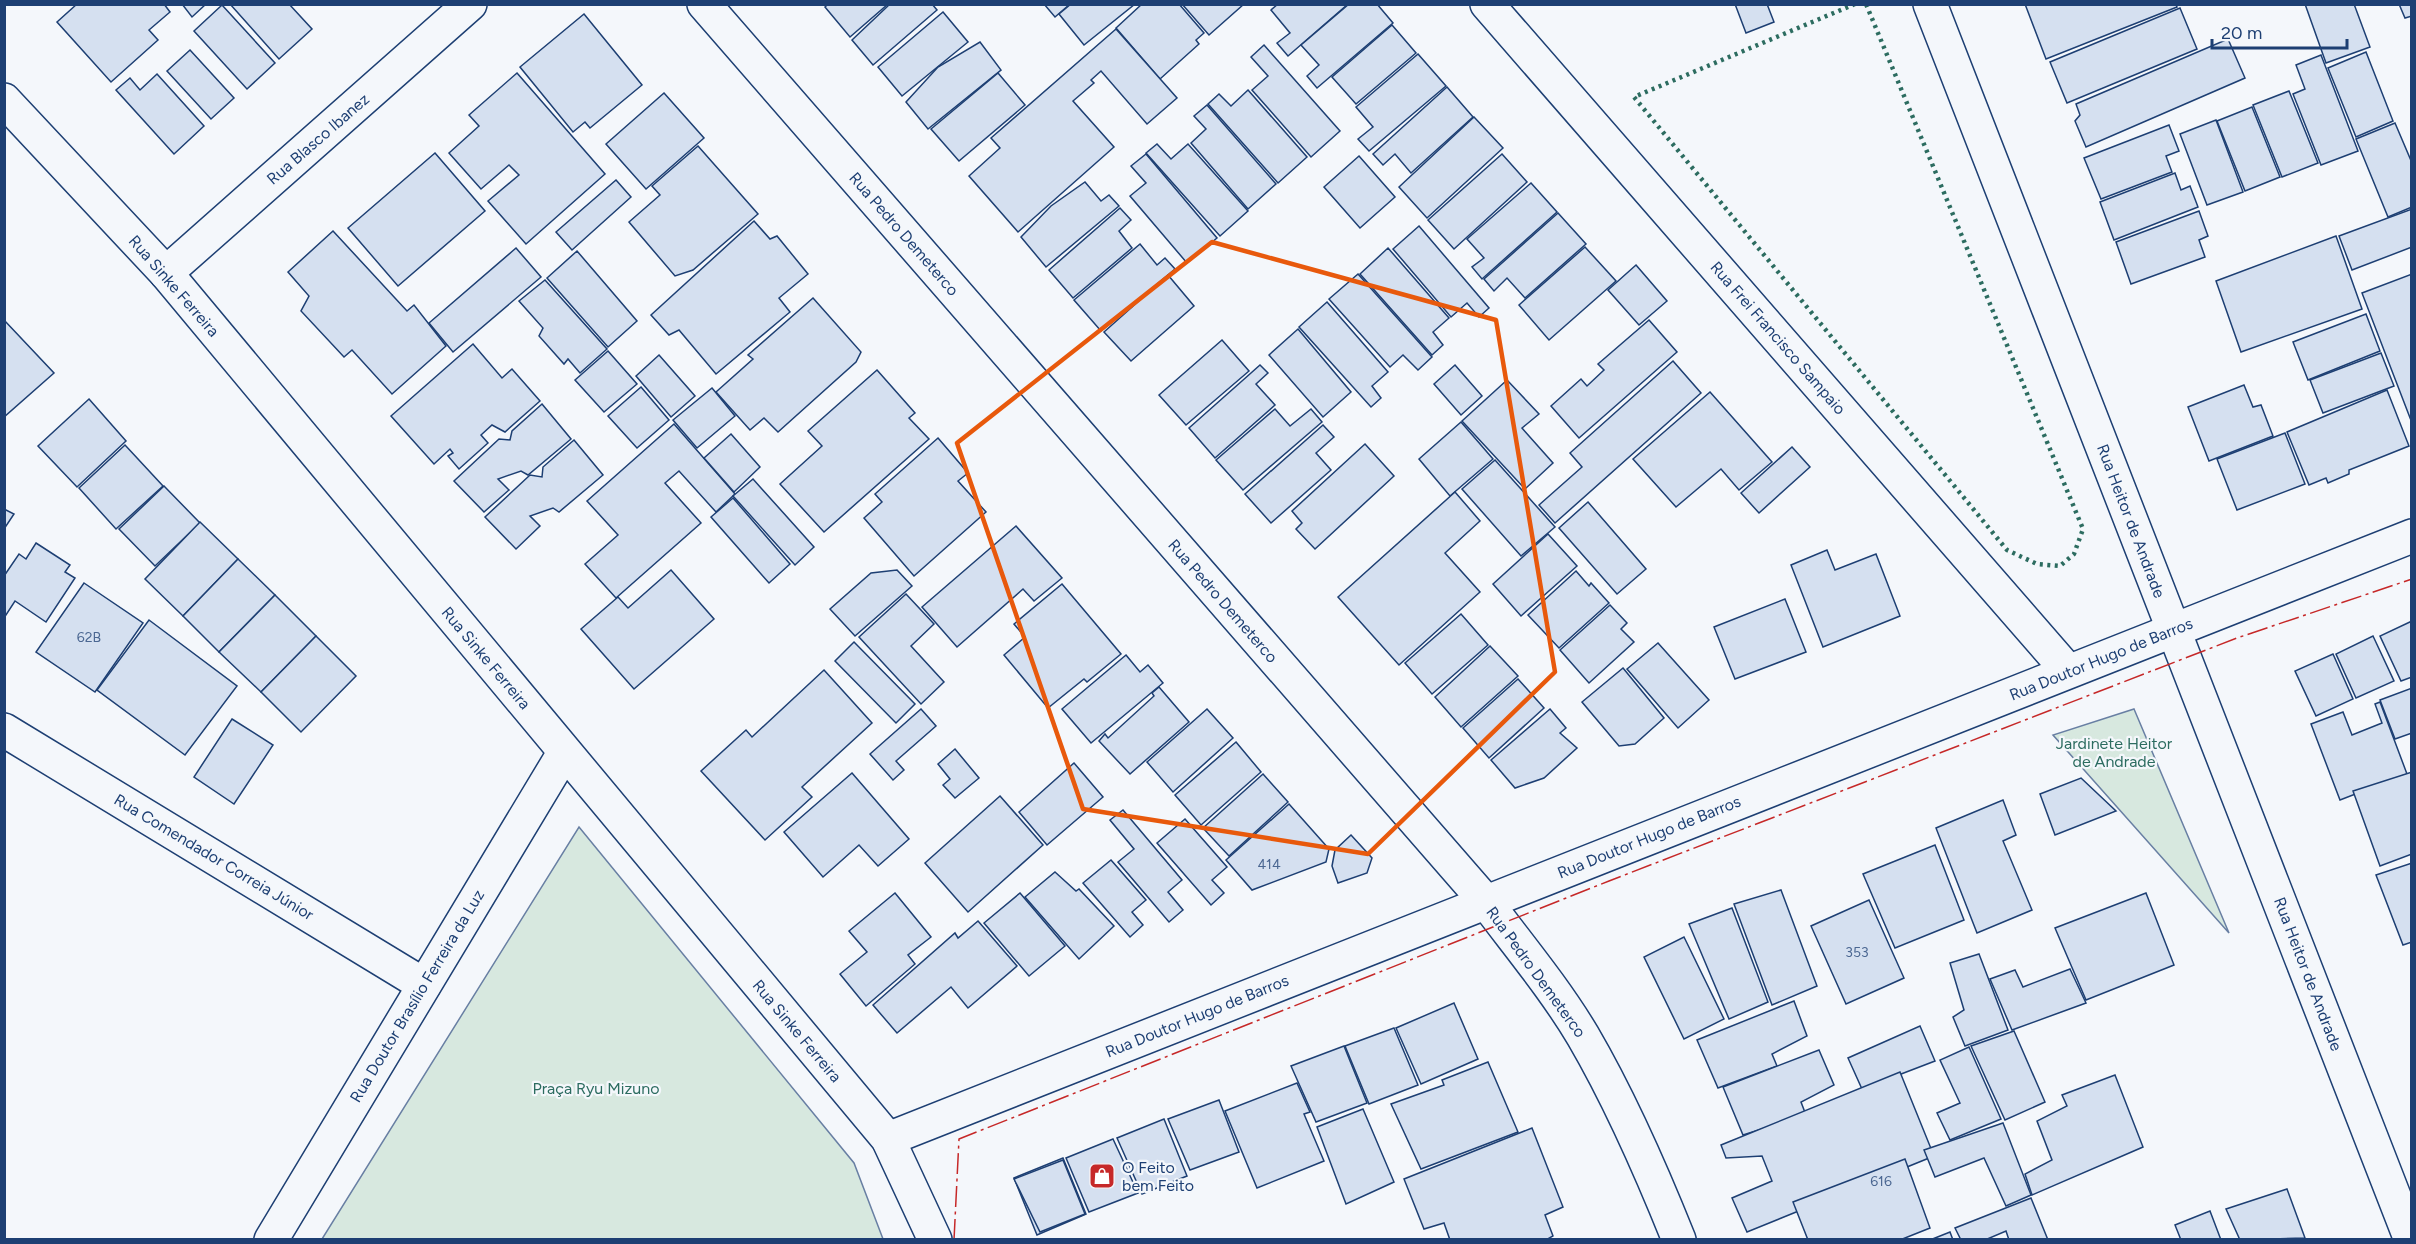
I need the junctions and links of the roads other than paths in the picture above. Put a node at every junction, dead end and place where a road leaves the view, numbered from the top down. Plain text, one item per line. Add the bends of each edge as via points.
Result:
1 (470, 4) edge
2 (704, 4) edge
3 (1487, 4) edge
4 (1930, 4) edge
5 (4, 100) edge
6 (166, 273) junction
7 (2412, 536) edge
8 (2173, 630) junction
9 (2068, 671) junction
10 (4, 730) edge
11 (564, 753) junction
12 (1486, 902) junction
13 (424, 985) junction
14 (888, 1139) junction
15 (271, 1239) edge
16 (934, 1239) edge
17 (1679, 1239) edge
18 (2411, 1239) edge

1 - 6 street, Rua Blasco Ibanez
2 - 12 street, Rua Pedro Demeterco
3 - 9 street, Rua Frei Francisco Sampaio
4 - 8 street, Rua Heitor de Andrade
5 - 6 street, Rua Sinke Ferreira
6 - 11 street, Rua Sinke Ferreira
7 - 8 street, Rua Doutor Hugo de Barros
8 - 9 street, Rua Doutor Hugo de Barros
8 - 18 street, Rua Heitor de Andrade
9 - 12 street, Rua Doutor Hugo de Barros
10 - 13 street, Rua Comendador Correia Júnior
11 - 13 street, Rua Doutor Brasílio Ferreira da Luz
11 - 14 street, Rua Sinke Ferreira
12 - 14 street, Rua Doutor Hugo de Barros
12 - 17 street, Rua Pedro Demeterco via 1582,1034 1622,1107
13 - 15 street, Rua Doutor Brasílio Ferreira da Luz
14 - 16 street, Rua Sinke Ferreira

